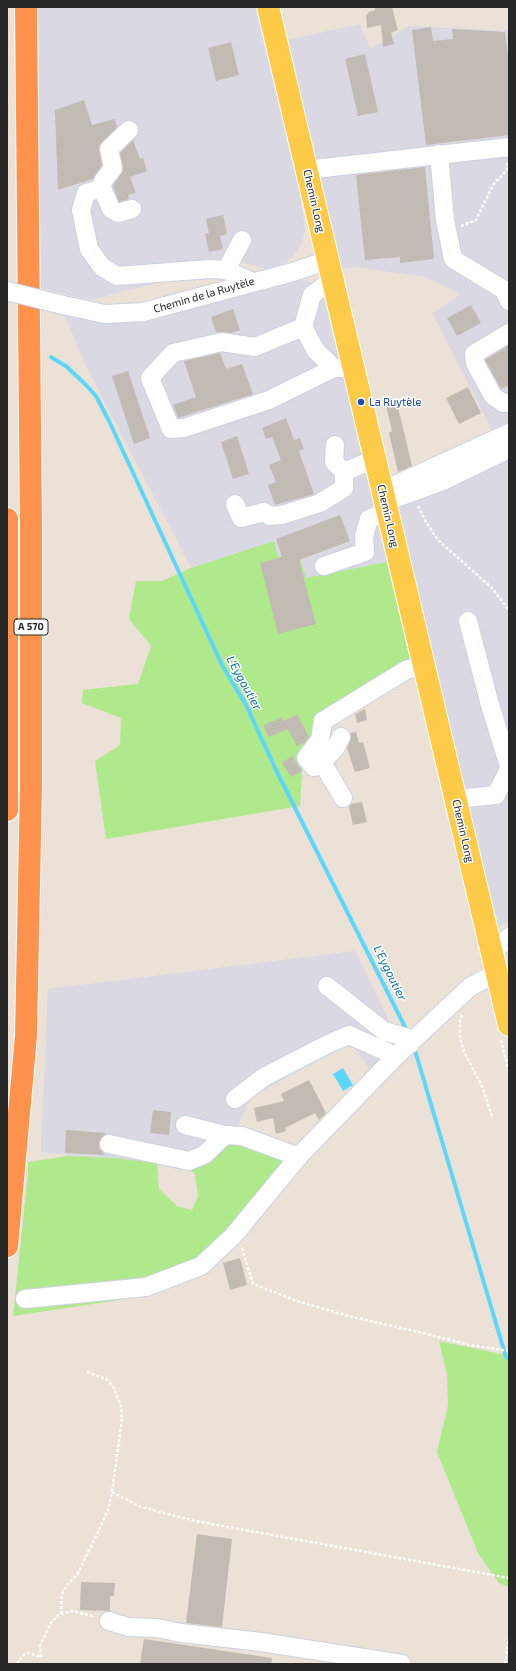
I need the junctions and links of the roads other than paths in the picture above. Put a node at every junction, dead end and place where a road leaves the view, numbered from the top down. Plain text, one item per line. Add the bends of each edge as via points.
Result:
1 (26, 7) edge
2 (268, 7) edge
3 (129, 130) dead end
4 (509, 147) edge
5 (439, 154) junction
6 (306, 170) junction
7 (102, 188) junction
8 (132, 209) dead end
9 (242, 240) dead end
10 (328, 260) junction
11 (226, 270) junction
12 (252, 282) junction
13 (333, 283) junction
14 (7, 291) edge
15 (509, 301) edge
16 (303, 327) junction
17 (509, 333) edge
18 (343, 367) junction
19 (509, 403) edge
20 (509, 433) edge
21 (335, 445) dead end
22 (509, 449) edge
23 (375, 461) junction
24 (344, 472) junction
25 (385, 502) junction
26 (235, 504) dead end
27 (7, 519) edge
28 (324, 566) dead end
29 (468, 621) dead end
30 (424, 666) junction
31 (341, 738) dead end
32 (322, 762) junction
33 (509, 768) edge
34 (343, 798) dead end
35 (456, 800) junction
36 (7, 810) edge
37 (509, 937) edge
38 (494, 963) junction
39 (327, 986) dead end
40 (509, 1024) edge
41 (410, 1044) junction
42 (396, 1056) junction
43 (235, 1099) dead end
44 (185, 1124) dead end
45 (225, 1135) junction
46 (109, 1144) dead end
47 (299, 1157) junction
48 (7, 1246) edge
49 (26, 1299) dead end
50 (109, 1621) road end
51 (402, 1664) edge

1 - 48 highway, A 570 via 31,792 26,1036
2 - 6 main road, Chemin Long
3 - 7 street via 109,149 113,168 103,181
4 - 5 street
5 - 6 street
5 - 15 street via 447,232 453,260 504,290
6 - 10 main road, Chemin Long
7 - 8 street via 111,209 118,214
7 - 11 street via 86,193 81,210 89,249 102,267 117,276
9 - 11 street
10 - 12 street, Chemin de la Ruytèle
10 - 13 main road, Chemin Long
11 - 12 street
12 - 14 street, Chemin de la Ruytèle, bridge via 143,312 105,314
13 - 16 street via 312,295
13 - 18 main road, Chemin Long
16 - 18 street via 316,350
16 - 18 street via 255,347 222,342 173,353 150,378 171,429 184,428 269,400
17 - 19 street via 474,354 477,368 493,396 503,403
18 - 23 main road, Chemin Long
20 - 25 street
21 - 24 street via 334,462
22 - 25 street via 443,481
23 - 24 street
23 - 25 main road, Chemin Long
24 - 26 street via 344,488 320,503 282,515 270,516 264,512 241,518
25 - 28 street via 369,519 364,536 365,552
25 - 30 main road, Chemin Long
27 - 36 highway, A 570
29 - 33 street
30 - 32 street via 406,670 323,721 320,740 306,758 314,767
30 - 35 main road, Chemin Long
31 - 32 street
32 - 34 street
33 - 35 street via 496,794
35 - 38 main road, Chemin Long
37 - 38 street
38 - 40 main road, Chemin Long
38 - 41 street
39 - 41 street via 384,1031 405,1037
41 - 42 street
42 - 43 street via 349,1035 264,1077
42 - 47 street
44 - 45 street
45 - 46 street via 204,1155 188,1161
45 - 47 street via 242,1136
47 - 49 street via 234,1236 201,1266 146,1287
50 - 51 street via 128,1626 261,1642

